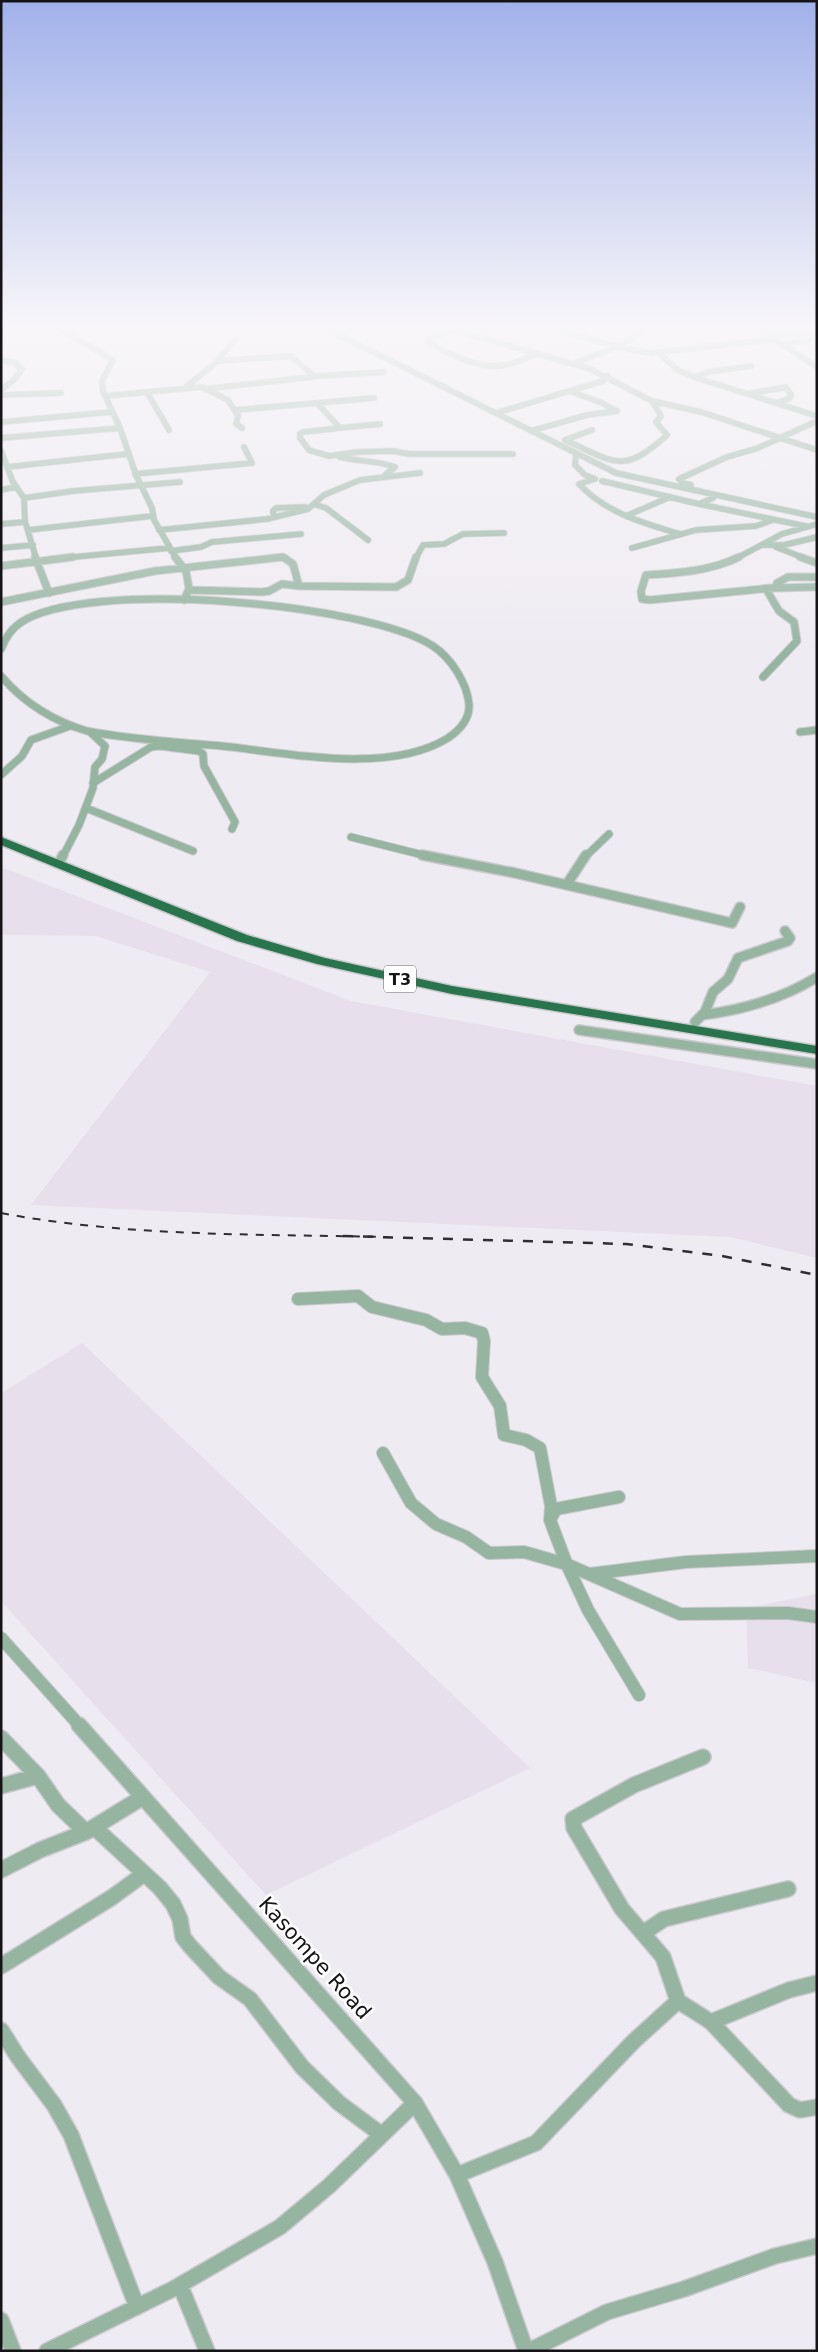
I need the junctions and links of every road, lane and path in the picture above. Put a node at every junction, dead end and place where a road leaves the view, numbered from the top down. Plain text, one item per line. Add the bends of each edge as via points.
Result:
1 (40, 435) edge
2 (122, 435) edge
3 (300, 435) edge
4 (540, 435) edge
5 (545, 435) edge
6 (579, 435) edge
7 (667, 435) edge
8 (770, 435) edge
9 (787, 435) edge
10 (1, 438) edge
11 (780, 438) junction
12 (565, 440) junction
13 (244, 446) dead end
14 (1, 450) edge
15 (817, 450) edge
16 (128, 454) junction
17 (513, 454) dead end
18 (576, 454) junction
19 (329, 456) junction
20 (3, 461) edge
21 (7, 467) junction
22 (201, 468) junction
23 (420, 473) dead end
24 (609, 473) junction
25 (136, 474) junction
26 (204, 475) dead end
27 (382, 476) junction
28 (180, 482) dead end
29 (140, 485) junction
30 (16, 487) junction
31 (1, 490) edge
32 (712, 496) junction
33 (670, 497) junction
34 (24, 498) junction
35 (699, 504) junction
36 (313, 506) junction
37 (780, 513) junction
38 (152, 516) junction
39 (626, 516) junction
40 (764, 518) junction
41 (817, 519) edge
42 (773, 520) junction
43 (25, 522) junction
44 (796, 523) junction
45 (1, 524) edge
46 (817, 524) edge
47 (805, 526) junction
48 (28, 530) junction
49 (159, 530) junction
50 (817, 530) edge
51 (504, 532) dead end
52 (301, 534) dead end
53 (680, 534) junction
54 (817, 537) edge
55 (368, 540) dead end
56 (33, 545) junction
57 (759, 546) junction
58 (772, 546) junction
59 (1, 548) edge
60 (632, 548) dead end
61 (170, 550) junction
62 (37, 562) junction
63 (817, 563) edge
64 (1, 566) edge
65 (181, 568) junction
66 (817, 577) edge
67 (300, 586) junction
68 (817, 587) edge
69 (767, 589) junction
70 (189, 590) junction
71 (49, 593) junction
72 (184, 600) junction
73 (1, 602) edge
74 (1, 649) edge
75 (1, 676) edge
76 (763, 677) dead end
77 (70, 726) junction
78 (817, 730) edge
79 (89, 732) junction
80 (800, 732) dead end
81 (1, 775) edge
82 (93, 783) junction
83 (86, 808) junction
84 (232, 829) dead end
85 (1, 834) edge
86 (609, 834) dead end
87 (351, 837) dead end
88 (1, 841) edge
89 (193, 851) dead end
90 (60, 859) junction
91 (567, 884) junction
92 (740, 907) dead end
93 (785, 931) dead end
94 (817, 977) edge
95 (698, 1019) junction
96 (579, 1030) dead end
97 (817, 1041) edge
98 (817, 1050) edge
99 (817, 1064) edge
100 (298, 1299) dead end
101 (383, 1453) dead end
102 (619, 1497) dead end
103 (550, 1520) junction
104 (817, 1556) edge
105 (566, 1564) junction
106 (589, 1574) junction
107 (817, 1617) edge
108 (1, 1638) edge
109 (639, 1695) dead end
110 (1, 1738) edge
111 (703, 1757) dead end
112 (38, 1776) junction
113 (1, 1786) edge
114 (143, 1797) junction
115 (90, 1830) junction
116 (1, 1870) edge
117 (144, 1874) junction
118 (788, 1889) dead end
119 (644, 1933) junction
120 (1, 1966) edge
121 (817, 1983) edge
122 (678, 2001) junction
123 (711, 2022) junction
124 (1, 2030) edge
125 (415, 2103) junction
126 (817, 2107) edge
127 (382, 2135) junction
128 (457, 2175) junction
129 (817, 2246) edge
130 (180, 2285) junction
131 (137, 2306) junction
132 (1, 2320) edge
133 (13, 2351) edge
134 (47, 2351) edge
135 (207, 2351) edge
136 (528, 2351) edge

1 - 10 street
2 - 16 street
3 - 19 street via 309,450
4 - 18 street
5 - 12 street
6 - 12 street
7 - 12 street via 642,457 622,464 594,455
8 - 11 street
9 - 11 street
11 - 15 street
11 - 32 street via 719,460 679,479 714,490
13 - 22 street via 252,463
14 - 20 street
16 - 21 street
16 - 25 street
17 - 19 street via 410,454 395,451
18 - 24 street
18 - 39 street via 575,465 596,479 579,482 580,486 601,505
19 - 27 street via 361,462 379,461 395,467
20 - 21 street
21 - 30 street
22 - 25 street
22 - 26 street
23 - 27 street
24 - 32 street
24 - 33 street via 602,481
25 - 29 street
27 - 36 street via 333,490
28 - 29 street
29 - 34 street
29 - 38 street via 152,508
30 - 31 street
30 - 34 street
32 - 35 street
32 - 37 street
32 - 41 street
33 - 35 street
33 - 39 street
34 - 43 street
35 - 40 street
36 - 49 street via 276,508 274,517 262,520
36 - 55 street via 326,508
37 - 40 street
37 - 41 street
38 - 48 street
38 - 49 street
39 - 53 street
40 - 42 street
41 - 44 street
42 - 44 street
42 - 53 street via 756,526 709,528
43 - 45 street
43 - 48 street
44 - 47 street
46 - 47 street
47 - 50 street
47 - 57 street
48 - 56 street
49 - 61 street
51 - 67 street via 463,534 444,544 423,545 416,552 415,569 399,587
52 - 61 street via 212,542 201,547
53 - 60 street
54 - 58 street
56 - 59 street
56 - 62 street
57 - 58 street
57 - 69 street via 718,567 646,575 641,597 669,600
58 - 63 street
61 - 62 street
61 - 65 street
62 - 64 street
62 - 71 street
65 - 67 street via 287,557 293,561
65 - 70 street via 188,576
65 - 71 street
66 - 69 street via 788,578 777,583 781,587
67 - 70 street via 282,584 262,592
68 - 69 street
69 - 76 street via 779,611 794,622 798,641
70 - 72 street
71 - 73 street
72 - 74 street via 95,604 51,611 18,625
72 - 79 street via 297,608 374,626 427,643 447,659 465,685 471,701 469,714 460,730 449,738 415,751 373,757 336,757
75 - 77 street via 35,707
77 - 79 street
77 - 81 street via 31,740 22,756
78 - 80 street
79 - 82 street via 105,746 102,759 95,767
82 - 83 street
82 - 84 street via 151,747 199,751 235,822
83 - 89 street
83 - 90 street
85 - 90 highway, T3
86 - 91 street via 588,852
87 - 91 street
88 - 98 highway, T3 via 178,914 242,938 322,962 452,990
90 - 95 highway, T3 via 194,912 310,950 440,980
91 - 92 street via 732,923
93 - 95 street via 790,938 788,941 738,958 728,979 713,992
94 - 95 street via 807,984 748,1006
95 - 97 highway, T3
96 - 99 street
100 - 103 street via 358,1296 372,1307 426,1320 442,1329 465,1328 482,1333 482,1378 500,1406 504,1435 527,1438 540,1448 551,1506
101 - 105 street via 411,1503 436,1524 489,1553 524,1552
102 - 103 street via 556,1509
103 - 105 street
104 - 106 street via 686,1562
105 - 106 street
105 - 109 street via 603,1638 630,1675
106 - 107 street via 680,1614 788,1613
108 - 114 street, Kasompe Road
110 - 112 street
111 - 119 street via 634,1786 573,1819 574,1828 602,1878 622,1909
112 - 113 street
112 - 115 street via 46,1790
114 - 115 street
114 - 125 street, Kasompe Road
115 - 116 street
115 - 117 street
117 - 120 street
117 - 127 street via 173,1904 183,1937 190,1946 219,1977 250,2000 302,2067 339,2103
118 - 119 street via 664,1919
119 - 122 street via 663,1957
121 - 123 street via 789,1990
122 - 123 street
122 - 128 street via 634,2041 536,2144
123 - 126 street via 789,2105 800,2110
124 - 131 street via 71,2135
125 - 127 street
125 - 128 street, Kasompe Road
127 - 130 street via 280,2227
128 - 136 street, Kasompe Road
129 - 136 street via 775,2256 684,2289 607,2312
130 - 131 street
130 - 135 street
131 - 134 street
132 - 133 street

